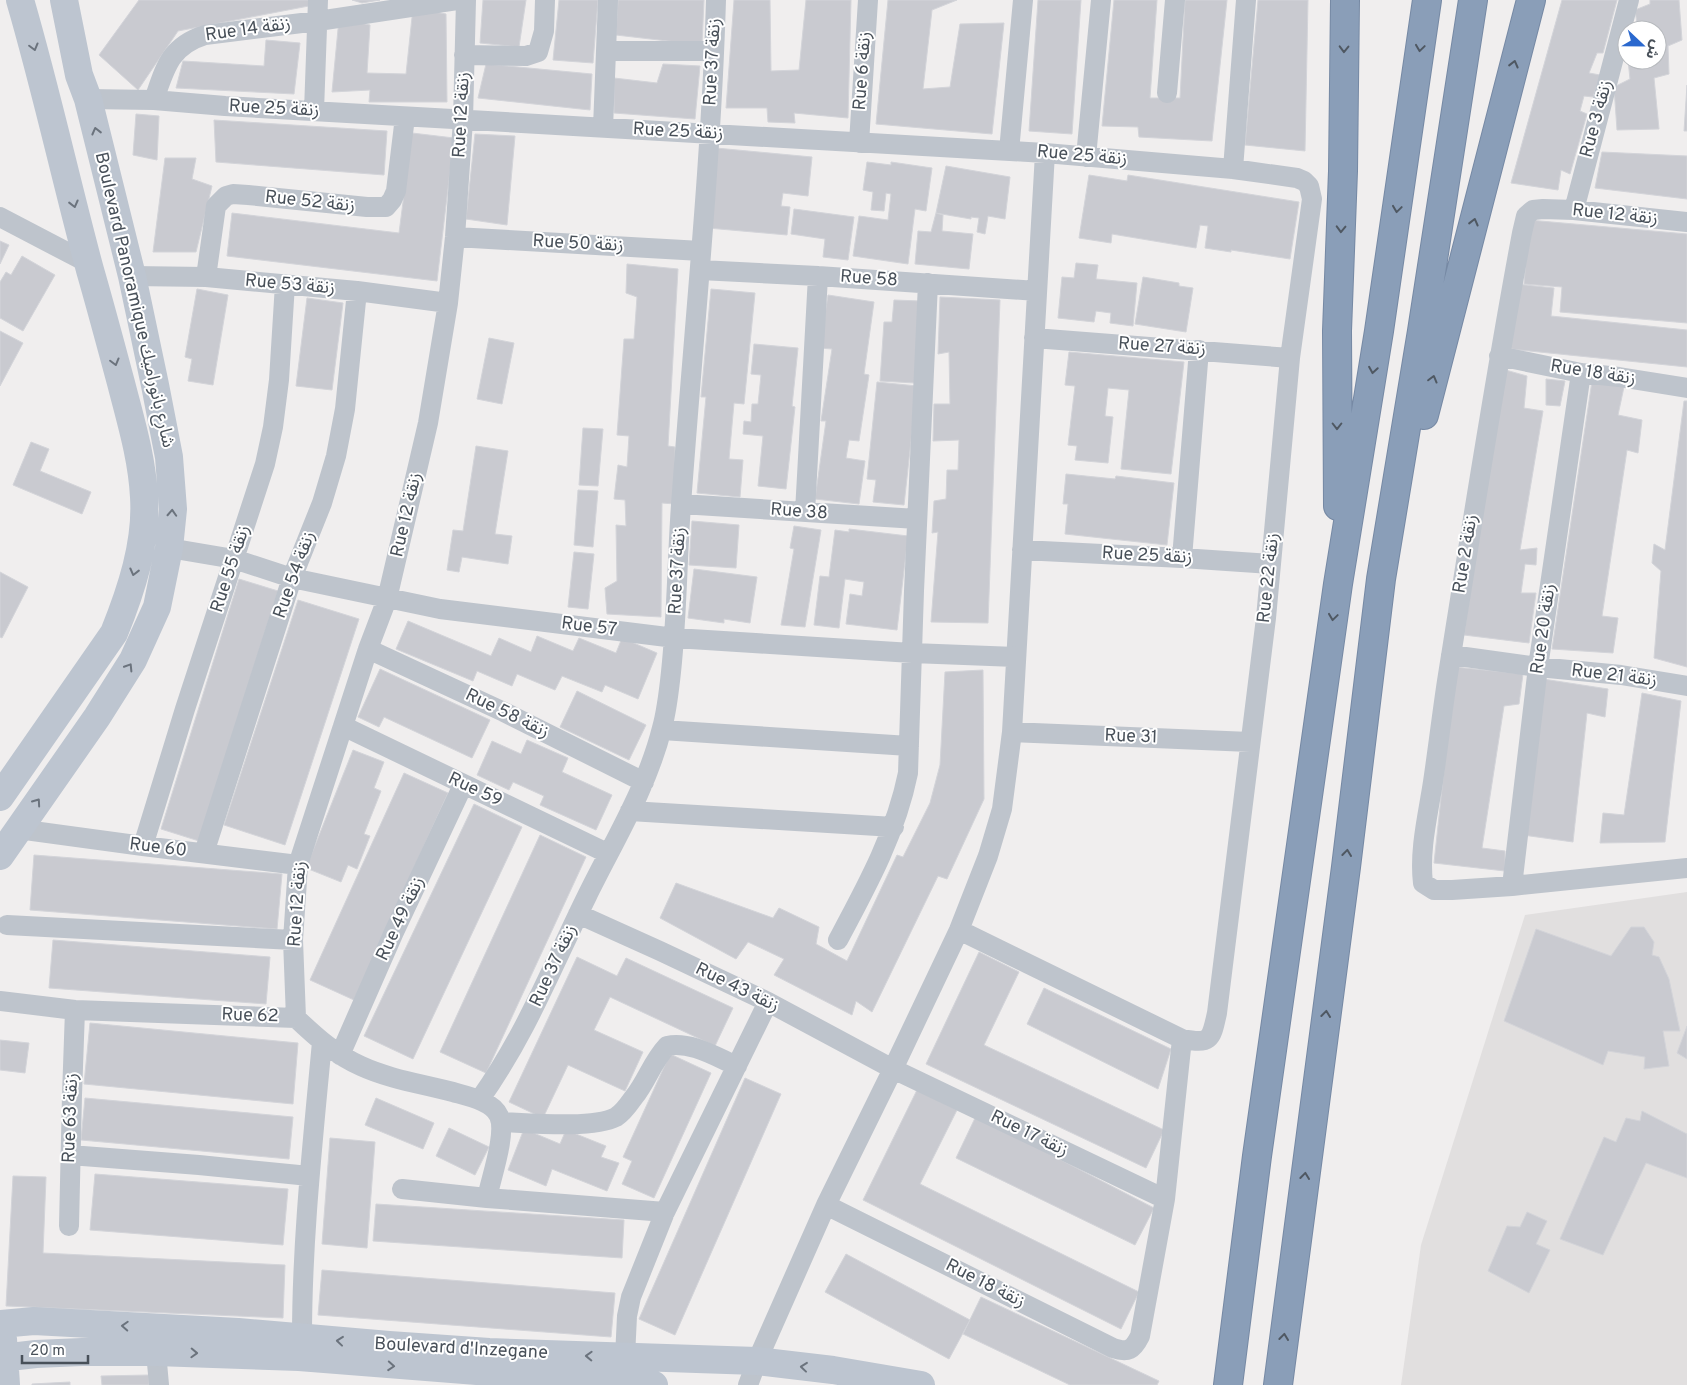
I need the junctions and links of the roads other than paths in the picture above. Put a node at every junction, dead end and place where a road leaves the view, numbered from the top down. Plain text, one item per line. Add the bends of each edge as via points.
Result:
1 (20, 0) edge
2 (64, 0) edge
3 (318, 0) edge
4 (457, 0) edge
5 (466, 0) edge
6 (545, 0) edge
7 (608, 0) edge
8 (716, 0) edge
9 (868, 0) edge
10 (1023, 0) edge
11 (1101, 0) edge
12 (1175, 0) edge
13 (1246, 0) edge
14 (1345, 0) edge
15 (1427, 0) edge
16 (1472, 0) edge
17 (1531, 0) edge
18 (1629, 0) edge
19 (318, 21) junction
20 (606, 51) junction
21 (714, 51) junction
22 (464, 55) junction
23 (1168, 93) dead end
24 (88, 100) junction
25 (154, 100) junction
26 (314, 111) junction
27 (405, 116) junction
28 (463, 120) junction
29 (603, 128) junction
30 (708, 134) junction
31 (859, 143) junction
32 (1009, 151) junction
33 (1045, 153) junction
34 (1086, 156) junction
35 (1233, 169) junction
36 (1268, 173) joint
37 (1543, 209) joint
38 (1574, 210) junction
39 (0, 217) edge
40 (1687, 222) edge
41 (455, 237) junction
42 (701, 261) junction
43 (88, 263) junction
44 (132, 276) junction
45 (818, 276) junction
46 (206, 277) junction
47 (928, 283) junction
48 (285, 284) junction
49 (357, 291) junction
50 (1037, 291) junction
51 (448, 303) junction
52 (1034, 338) junction
53 (1199, 350) junction
54 (1499, 356) junction
55 (1290, 358) junction
56 (1581, 373) junction
57 (1687, 388) edge
58 (681, 504) junction
59 (805, 512) junction
60 (917, 520) junction
61 (169, 548) junction
62 (1022, 550) junction
63 (1182, 558) junction
64 (234, 559) junction
65 (1271, 564) junction
66 (292, 578) junction
67 (1381, 578) junction
68 (1338, 584) junction
69 (387, 599) junction
70 (675, 638) junction
71 (368, 649) junction
72 (912, 653) junction
73 (1451, 655) junction
74 (1016, 657) junction
75 (1538, 667) junction
76 (1687, 686) edge
77 (343, 726) junction
78 (662, 730) junction
79 (1012, 732) junction
80 (1250, 742) junction
81 (909, 746) junction
82 (644, 782) junction
83 (463, 785) junction
84 (0, 797) edge
85 (630, 811) junction
86 (894, 827) junction
87 (18, 829) junction
88 (143, 846) junction
89 (204, 853) junction
90 (607, 854) junction
91 (0, 856) edge
92 (298, 865) junction
93 (1687, 868) edge
94 (1512, 886) junction
95 (578, 914) junction
96 (7, 925) dead end
97 (959, 930) junction
98 (293, 940) junction
99 (838, 940) dead end
100 (0, 1001) edge
101 (768, 1002) junction
102 (75, 1010) junction
103 (296, 1018) junction
104 (1182, 1039) junction
105 (322, 1042) junction
106 (340, 1055) junction
107 (737, 1066) junction
108 (893, 1069) junction
109 (480, 1099) junction
110 (501, 1122) junction
111 (70, 1155) junction
112 (309, 1176) junction
113 (402, 1189) dead end
114 (487, 1198) junction
115 (1165, 1199) junction
116 (826, 1205) junction
117 (665, 1212) junction
118 (69, 1226) dead end
119 (0, 1322) edge
120 (302, 1337) junction
121 (156, 1352) junction
122 (625, 1357) junction
123 (3, 1358) edge
124 (752, 1373) edge
125 (830, 1377) edge
126 (6, 1385) edge
127 (159, 1385) edge
128 (654, 1385) edge
129 (921, 1385) edge
130 (1228, 1385) edge
131 (1278, 1385) edge

1 -> 43 main road, Boulevard Panoramique شارع بانوراميك
2 - 24 main road, Boulevard Panoramique شارع بانوراميك
3 - 19 street
4 - 19 street, Rue 14 زنقة
5 - 22 street, Rue 12 زنقة
6 - 22 street via 544,31 538,52 526,56
7 - 20 street
8 - 21 street, Rue 37 زنقة
9 - 31 street, Rue 6 زنقة
10 - 32 street
11 - 34 street
12 - 23 street
13 - 35 street
14 -> 68 highway via 1337,331
15 -> 68 highway via 1380,330
16 - 67 highway
67 -> 17 highway
18 - 38 street, Rue 3 زنقة
19 - 25 street, Rue 14 زنقة via 194,38 184,43 172,57
19 - 26 street
20 - 21 street
20 - 29 street
21 - 30 street, Rue 37 زنقة
22 - 28 street, Rue 12 زنقة
24 - 25 street, Rue 25 زنقة
44 -> 24 main road, Boulevard Panoramique شارع بانوراميك
25 - 26 street, Rue 25 زنقة
26 - 27 street, Rue 25 زنقة
27 - 28 street, Rue 25 زنقة
27 - 46 street, Rue 52 زنقة via 396,191 386,207 367,208 248,195 226,196 216,206
28 - 29 street, Rue 25 زنقة
28 - 41 street, Rue 12 زنقة
29 - 30 street, Rue 25 زنقة
30 - 31 street, Rue 25 زنقة
30 - 42 street, Rue 37 زنقة
31 - 32 street, Rue 25 زنقة
32 - 33 street, Rue 25 زنقة
33 - 34 street, Rue 25 زنقة
33 - 50 street
34 - 35 street, Rue 25 زنقة
35 - 36 street, Rue 25 زنقة
36 - 55 street, Rue 22 زنقة via 1304,181 1309,186 1312,199
37 - 38 street, Rue 12 زنقة
37 - 54 street, Rue 2 زنقة via 1533,210 1526,216
38 - 40 street, Rue 12 زنقة
39 - 43 street
41 - 42 street, Rue 50 زنقة
41 - 51 street, Rue 12 زنقة
42 - 45 street, Rue 58
42 - 58 street, Rue 37 زنقة
43 -> 84 main road, Boulevard Panoramique شارع بانوراميك via 139,450 145,499 143,534 127,602 114,633
44 - 46 street, Rue 53 زنقة
61 -> 44 main road, Boulevard Panoramique شارع بانوراميك via 174,509 168,457
45 - 47 street, Rue 58
45 - 59 street
46 - 48 street, Rue 53 زنقة
47 - 50 street, Rue 58
47 - 60 street
48 - 49 street, Rue 53 زنقة
48 - 64 street, Rue 55 زنقة via 273,427 265,464
49 - 51 street, Rue 53 زنقة
49 - 66 street, Rue 54 زنقة via 345,409 336,456 322,503
50 - 52 street
51 - 69 street, Rue 12 زنقة via 428,423
52 - 53 street, Rue 27 زنقة
52 - 62 street
53 - 55 street, Rue 27 زنقة
53 - 63 street
54 - 56 street, Rue 18 زنقة
54 - 73 street, Rue 2 زنقة
55 - 65 street, Rue 22 زنقة
56 - 57 street, Rue 18 زنقة
56 - 75 street, Rue 20 زنقة
58 - 59 street, Rue 38
58 - 70 street, Rue 37 زنقة
59 - 60 street, Rue 38
60 - 72 street
61 - 64 street, Rue 57
87 -> 61 main road, Boulevard Panoramique شارع بانوراميك via 133,660 157,607
62 - 63 street, Rue 25 زنقة
62 - 74 street
63 - 65 street, Rue 25 زنقة
64 - 66 street, Rue 57
64 - 88 street, Rue 55 زنقة
65 - 80 street, Rue 22 زنقة
66 - 69 street, Rue 57
66 - 89 street, Rue 54 زنقة
131 -> 67 highway
68 -> 130 highway
69 - 70 street, Rue 57 via 440,609
69 - 71 street, Rue 12 زنقة
70 - 72 street, Rue 57
70 - 78 street, Rue 37 زنقة
71 - 77 street, Rue 12 زنقة
71 - 82 street, Rue 58 زنقة
72 - 74 street, Rue 57
72 - 81 street
73 - 75 street, Rue 21 زنقة
73 - 94 street, Rue 2 زنقة via 1426,824 1423,883 1434,890
74 - 79 street
75 - 76 street, Rue 21 زنقة
75 - 94 street, Rue 20 زنقة
77 - 83 street, Rue 59
77 - 92 street, Rue 12 زنقة
78 - 81 street
78 - 82 street, Rue 37 زنقة
79 - 80 street, Rue 31
79 - 97 street via 1002,809 988,856
80 - 104 street, Rue 22 زنقة via 1213,1031 1207,1040 1200,1042
81 - 86 street via 908,773
82 - 85 street, Rue 37 زنقة
83 - 90 street, Rue 59
83 - 106 street, Rue 49 زنقة
85 - 86 street
85 - 90 street, Rue 37 زنقة
86 - 99 street
87 - 88 street, Rue 60
87 - 91 main road, Boulevard Panoramique شارع بانوراميك
88 - 89 street, Rue 60
89 - 92 street, Rue 60
90 - 95 street, Rue 37 زنقة
92 - 98 street, Rue 12 زنقة
93 - 94 street
95 - 101 street, Rue 43 زنقة
95 - 109 street, Rue 37 زنقة via 531,1015
96 - 98 street
97 - 104 street
97 - 108 street
98 - 103 street, Rue 12 زنقة
100 - 102 street, Rue 62
101 - 107 street
101 - 108 street, Rue 43 زنقة
102 - 103 street, Rue 62
102 - 111 street, Rue 63 زنقة
103 - 105 street, Rue 62
104 - 115 street
105 - 106 street, Rue 62
105 - 112 street
106 - 109 street, Rue 62 via 361,1067
107 - 110 street via 682,1044 667,1046 657,1056 636,1096 616,1116 576,1124
107 - 117 street
108 - 115 street, Rue 17 زنقة
108 - 116 street
109 - 110 street via 498,1113
110 - 114 street via 502,1134
111 - 112 street
111 - 118 street, Rue 63 زنقة
112 - 120 street
113 - 114 street
114 - 117 street
115 - 116 street, Rue 18 زنقة via 1140,1336 1132,1348 1123,1352
116 - 124 street
117 - 122 street via 631,1297
120 -> 119 main road, Boulevard d'Inzegane via 34,1321
119 - 123 main road
122 -> 120 main road, Boulevard d'Inzegane via 479,1351
121 - 123 main road, Boulevard d'Inzegane via 82,1352
121 - 127 street
121 -> 128 main road, Boulevard d'Inzegane via 299,1357
122 - 124 main road, Boulevard d'Inzegane
123 - 126 main road
125 -> 124 main road, Boulevard d'Inzegane
125 - 129 main road, Boulevard d'Inzegane

